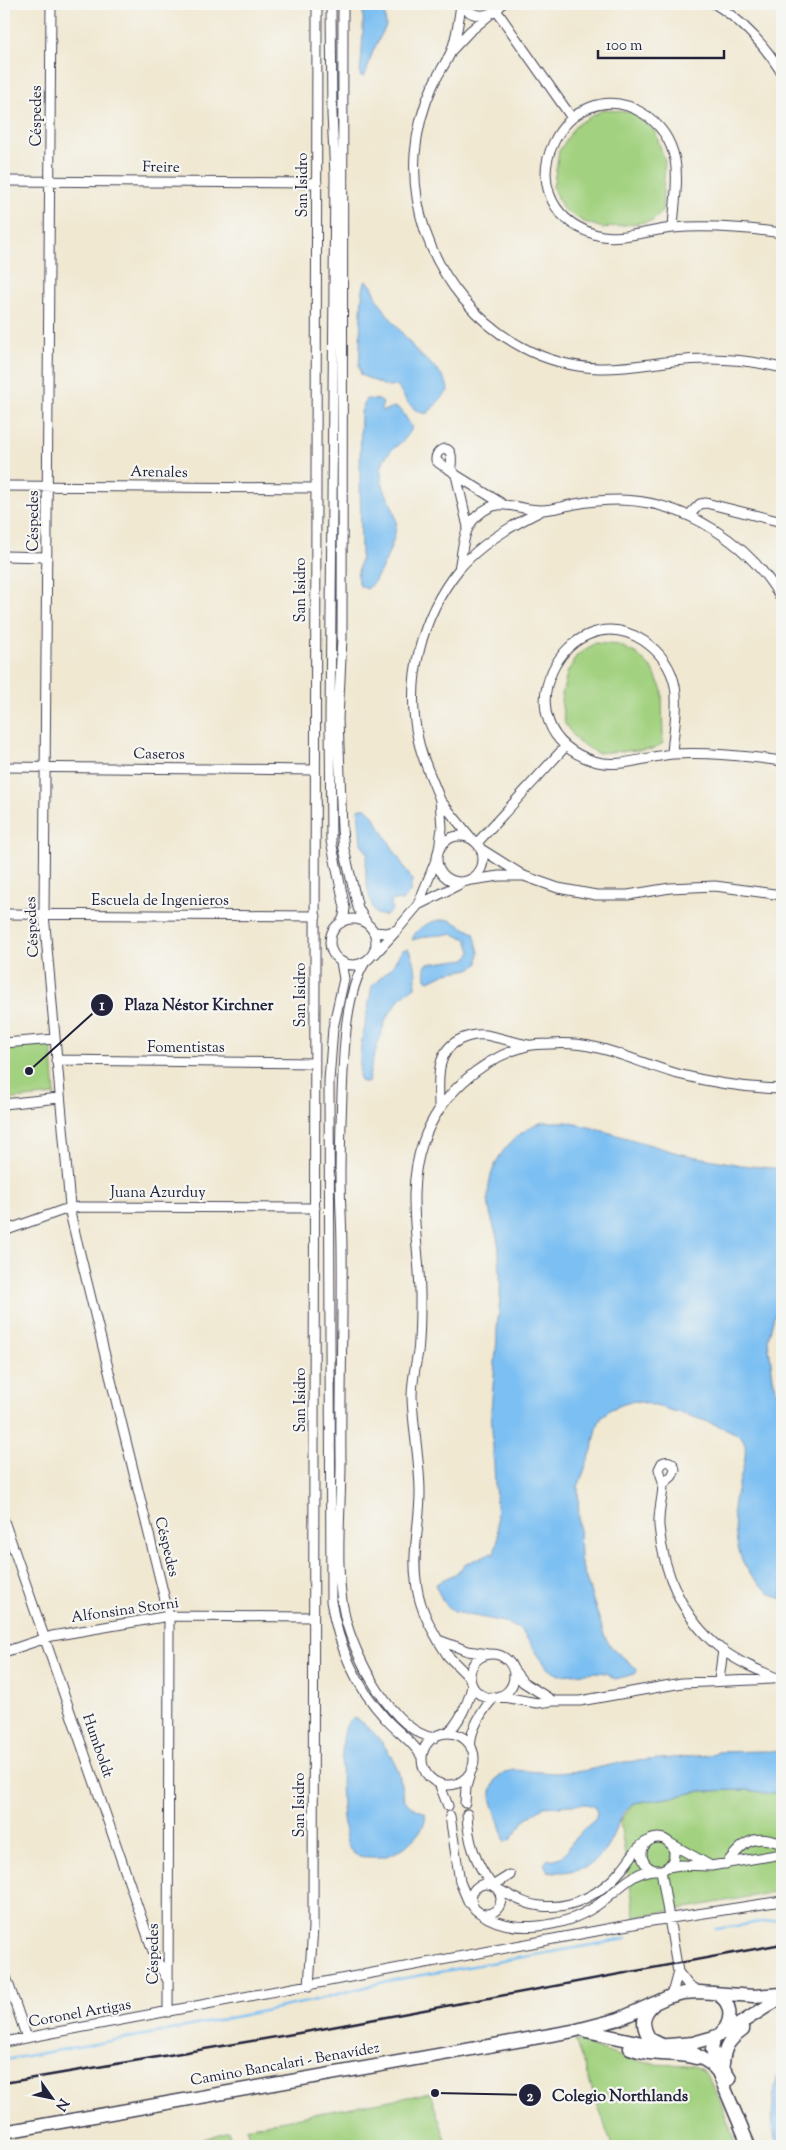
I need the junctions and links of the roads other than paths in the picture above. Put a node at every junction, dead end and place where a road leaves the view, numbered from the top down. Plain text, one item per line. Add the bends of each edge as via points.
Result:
1 (51, 4) edge
2 (317, 4) edge
3 (331, 4) edge
4 (343, 4) edge
5 (461, 4) edge
6 (715, 4) edge
7 (499, 8) edge
8 (451, 51) junction
9 (782, 73) edge
10 (572, 118) junction
11 (338, 177) junction
12 (4, 180) edge
13 (50, 181) junction
14 (317, 183) junction
15 (673, 228) junction
16 (782, 233) edge
17 (782, 368) edge
18 (4, 486) edge
19 (48, 486) junction
20 (315, 488) junction
21 (501, 503) junction
22 (543, 510) junction
23 (689, 515) junction
24 (782, 522) edge
25 (468, 527) junction
26 (4, 556) edge
27 (47, 557) junction
28 (459, 569) junction
29 (782, 600) edge
30 (334, 700) junction
31 (565, 747) junction
32 (672, 754) junction
33 (782, 761) edge
34 (4, 767) edge
35 (45, 768) junction
36 (315, 770) junction
37 (440, 800) junction
38 (477, 844) junction
39 (438, 853) junction
40 (524, 876) junction
41 (468, 881) junction
42 (782, 895) edge
43 (418, 905) junction
44 (4, 914) edge
45 (44, 914) junction
46 (316, 916) junction
47 (366, 922) junction
48 (341, 923) junction
49 (396, 930) junction
50 (374, 932) junction
51 (368, 960) junction
52 (341, 962) junction
53 (54, 1039) junction
54 (4, 1043) edge
55 (528, 1045) junction
56 (56, 1060) junction
57 (315, 1062) junction
58 (782, 1089) edge
59 (59, 1098) junction
60 (4, 1104) edge
61 (439, 1107) junction
62 (330, 1199) junction
63 (340, 1199) junction
64 (70, 1208) junction
65 (315, 1208) junction
66 (4, 1231) edge
67 (330, 1393) junction
68 (340, 1393) junction
69 (664, 1482) dead end
70 (4, 1521) edge
71 (335, 1585) junction
72 (168, 1616) junction
73 (313, 1617) junction
74 (45, 1638) junction
75 (438, 1640) junction
76 (723, 1650) junction
77 (4, 1652) edge
78 (491, 1654) junction
79 (511, 1667) junction
80 (781, 1679) edge
81 (719, 1680) junction
82 (471, 1682) junction
83 (497, 1697) junction
84 (553, 1701) junction
85 (447, 1733) junction
86 (434, 1738) junction
87 (472, 1748) junction
88 (422, 1757) junction
89 (471, 1772) junction
90 (439, 1784) junction
91 (465, 1803) dead end
92 (448, 1806) dead end
93 (467, 1814) dead end
94 (450, 1816) dead end
95 (467, 1832) junction
96 (452, 1834) junction
97 (651, 1840) junction
98 (666, 1841) junction
99 (782, 1844) edge
100 (782, 1854) edge
101 (726, 1864) junction
102 (711, 1866) junction
103 (661, 1869) junction
104 (510, 1875) dead end
105 (494, 1886) junction
106 (782, 1901) edge
107 (477, 1911) junction
108 (669, 1919) junction
109 (4, 1971) edge
110 (678, 1972) junction
111 (167, 1979) junction
112 (309, 1986) junction
113 (705, 1992) junction
114 (782, 1996) edge
115 (668, 1997) junction
116 (655, 2003) junction
117 (768, 2005) junction
118 (168, 2012) junction
119 (573, 2031) junction
120 (611, 2036) junction
121 (717, 2036) junction
122 (27, 2038) junction
123 (4, 2042) edge
124 (681, 2045) junction
125 (665, 2046) junction
126 (704, 2060) junction
127 (723, 2064) junction
128 (4, 2132) edge
129 (749, 2146) edge
130 (757, 2146) edge

1 - 13 street, Céspedes
2 - 14 street, San Isidro
3 - 11 street via 332,114
4 - 11 street
5 - 7 street via 477,15
5 - 8 street
6 - 9 street via 750,30
7 - 8 street
7 - 10 street
8 - 17 street via 430,90 421,116 415,153 416,191 427,239 439,266 476,314 521,346 554,360 584,367 628,367 702,359 740,360
10 - 15 street via 598,106 618,105 639,111 660,127 675,161
10 - 15 street via 551,145 546,164 550,194 565,219 583,230 605,236
11 - 30 street via 344,231 342,638
12 - 13 street, Freire
13 - 14 street, Freire
13 - 19 street, Céspedes
14 - 20 street, San Isidro
15 - 16 street via 732,228
18 - 19 street, Arenales
19 - 20 street, Arenales
19 - 27 street, Céspedes
20 - 36 street, San Isidro
21 - 22 street
21 - 25 street via 482,512
21 - 25 street via 454,471
22 - 23 street via 622,500
22 - 28 street via 498,535
23 - 24 street via 700,504 706,503
23 - 29 street via 737,546 768,578
25 - 28 street
26 - 27 street
27 - 35 street, Céspedes
28 - 37 street via 428,620 414,685 418,740
30 - 47 street via 344,849 358,908
30 - 48 street via 331,841 345,908
31 - 32 street via 583,757 605,763
31 - 32 street via 547,710 546,691 551,672 563,653 578,641 597,633 618,632 649,645 660,654 669,669 675,688
31 - 38 street
32 - 33 street via 738,755
34 - 35 street, Caseros
35 - 36 street, Caseros
35 - 45 street, Céspedes
36 - 46 street, San Isidro
37 - 38 street
37 - 39 street via 442,828
38 - 39 street via 460,836 452,837
38 - 40 street
38 - 41 street via 484,858 478,874
39 - 41 street via 439,870 444,877 456,882
39 - 43 street
40 - 41 street
40 - 42 street via 558,888 596,895 715,886
41 - 43 street
43 - 49 street
44 - 45 street, Escuela de Ingenieros
45 - 46 street, Escuela de Ingenieros
45 - 53 street, Céspedes
46 - 57 street, San Isidro
47 - 48 street via 353,919
47 - 50 street
48 - 52 street via 332,932 330,940 332,952
49 - 50 street
49 - 51 street
50 - 51 street via 376,945
51 - 52 street via 353,965
51 - 63 street via 356,981 347,1025
52 - 62 street via 344,979 333,1028 329,1081
53 - 54 street
53 - 56 street, Céspedes
55 - 58 street via 584,1044 707,1081
55 - 61 street via 473,1074
55 - 61 street via 485,1035 456,1041 447,1049 439,1066
56 - 57 street, Fomentistas
56 - 59 street, Céspedes
57 - 65 street, San Isidro
59 - 60 street
59 - 64 street, Céspedes
61 - 75 street via 423,1140 414,1180 413,1214 420,1293 412,1392 420,1474 416,1582 421,1606
62 - 63 street
62 - 67 street
63 - 68 street
64 - 65 street, Juana Azurduy
64 - 66 street, Juana Azurduy
64 - 72 street, Céspedes
65 - 73 street, San Isidro
67 - 68 street
67 - 71 street
68 - 71 street
69 - 76 street via 659,1524 671,1581 693,1620
70 - 74 street, Humboldt
71 - 86 street via 348,1628 372,1682 402,1720 422,1735
71 - 88 street via 331,1601 338,1635 354,1673 375,1708 416,1747
72 - 73 street, Alfonsina Storni
72 - 74 street, Alfonsina Storni
72 - 111 street, Céspedes
73 - 112 street, San Isidro via 314,1918
74 - 77 street, Alfonsina Storni
74 - 111 street, Humboldt via 154,1957
75 - 78 street via 468,1652
75 - 82 street
76 - 80 street
76 - 81 street
78 - 79 street via 503,1658
78 - 82 street via 474,1663
79 - 83 street via 509,1689
79 - 84 street via 523,1682
80 - 81 street
81 - 84 street via 655,1686 580,1701
82 - 83 street via 484,1696
82 - 85 street via 468,1699
83 - 84 street via 537,1704
83 - 87 street via 489,1703 471,1737
85 - 86 street
85 - 87 street via 462,1737
86 - 88 street
87 - 89 street
88 - 90 street via 428,1775
89 - 90 street via 457,1784
89 - 91 street
90 - 92 street
93 - 95 street
94 - 96 street
95 - 96 street
95 - 105 street via 476,1861
96 - 107 street via 460,1882
97 - 98 street via 660,1838
97 - 103 street via 645,1845 642,1856 647,1866
97 - 105 street via 641,1845 609,1884 579,1901 541,1906 520,1900
98 - 102 street
98 - 103 street via 672,1847 673,1859
99 - 101 street via 756,1838 743,1845
100 - 101 street
101 - 102 street
102 - 103 street via 680,1865
103 - 107 street via 637,1875 583,1914 558,1922 509,1925 488,1919
103 - 108 street
104 - 105 street
105 - 107 street via 501,1897 498,1908 491,1913
105 - 107 street via 483,1883 473,1889 470,1897
106 - 108 street, Coronel Artigas
108 - 110 street
108 - 112 street, Coronel Artigas
109 - 122 street
110 - 113 street via 689,1986
110 - 115 street
111 - 118 street, Céspedes
112 - 118 street, Coronel Artigas
113 - 114 main road, Camino Bancalari - Benavídez
113 - 115 main road, Camino Bancalari - Benavídez
113 - 121 main road via 724,2000 730,2014 729,2022
114 - 117 main road, Camino Bancalari - Benavídez
115 - 116 main road, Camino Bancalari - Benavídez
116 - 119 main road, Camino Bancalari - Benavídez via 619,2019
116 - 125 main road via 648,2009 644,2024 650,2039
117 - 121 main road, Camino Bancalari - Benavídez
117 - 127 main road via 728,2042
118 - 122 street, Coronel Artigas
119 - 120 main road, Camino Bancalari - Benavídez
119 - 128 main road, Camino Bancalari - Benavídez
120 - 125 main road, Camino Bancalari - Benavídez
120 - 126 main road via 646,2054 685,2055
121 - 124 main road, Camino Bancalari - Benavídez
121 - 127 main road via 712,2050
122 - 123 street, Coronel Artigas
124 - 125 main road, Camino Bancalari - Benavídez
124 - 126 main road
126 - 129 main road via 724,2082
127 - 130 main road

